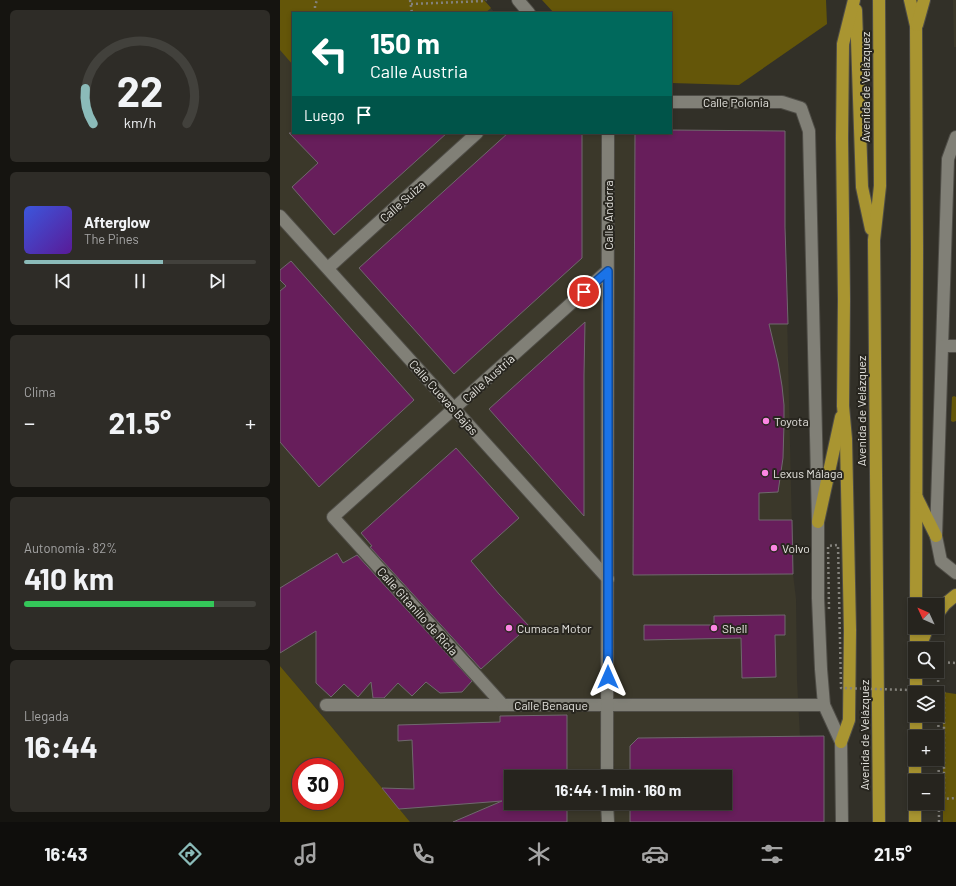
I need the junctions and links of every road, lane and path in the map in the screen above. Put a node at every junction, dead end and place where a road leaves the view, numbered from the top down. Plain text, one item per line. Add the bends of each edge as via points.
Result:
1 (317, 0) edge
2 (410, 0) edge
3 (486, 0) edge
4 (518, 0) edge
5 (854, 0) edge
6 (879, 0) edge
7 (910, 0) edge
8 (924, 0) edge
9 (412, 4) junction
10 (315, 12) edge
11 (412, 12) edge
12 (528, 12) edge
13 (916, 26) junction
14 (672, 102) edge
15 (800, 108) joint
16 (476, 134) edge
17 (608, 134) edge
18 (956, 137) edge
19 (280, 216) edge
20 (874, 240) junction
21 (328, 268) junction
22 (608, 271) junction
23 (943, 346) junction
24 (956, 346) edge
25 (843, 406) junction
26 (454, 408) junction
27 (916, 496) junction
28 (333, 517) joint
29 (818, 522) junction
30 (936, 536) junction
31 (956, 573) edge
32 (608, 579) junction
33 (956, 595) edge
34 (916, 598) edge
35 (944, 605) edge
36 (829, 609) dead end
37 (956, 663) edge
38 (326, 705) dead end
39 (503, 705) junction
40 (607, 705) junction
41 (824, 705) junction
42 (841, 742) junction
43 (608, 770) edge
44 (956, 798) edge
45 (608, 810) edge
46 (915, 810) edge
47 (608, 822) edge
48 (842, 822) edge
49 (878, 822) edge
50 (915, 822) edge
51 (939, 822) edge

1 - 10 path
2 - 9 path
3 - 9 path
4 - 12 street
5 - 20 highway via 862,188
5 - 25 highway via 843,44
6 - 20 highway, Avenida de Velázquez via 880,186
7 - 13 highway
8 - 13 highway
9 - 11 path
13 - 27 highway
14 - 15 street, Calle Polonia via 782,102
15 - 29 street, Avenida de Velázquez via 809,131
16 - 21 street, Calle Suiza
17 - 22 street, Calle Andorra
18 - 23 street via 948,159
19 - 21 street, Calle Cuevas Bajas
20 - 49 highway, Avenida de Velázquez
21 - 26 street, Calle Cuevas Bajas
22 - 26 street, Calle Austria
22 - 32 street, Calle Andorra
23 - 24 street
23 - 30 street
25 - 29 highway
25 - 42 highway via 850,630 849,720
26 - 28 street, Calle Austria
26 - 32 street, Calle Cuevas Bajas
27 - 30 highway
27 - 34 highway
28 - 39 street, Calle Gitanillo de Ricla
29 - 41 street, Avenida de Velázquez via 818,598
30 - 31 street via 940,561
32 - 40 street, Calle Andorra
33 - 35 highway
36 - 44 path, bridge via 828,546 838,545 841,688 944,691 944,799
37 - 51 path via 938,662
38 - 39 street, Calle Benaque
39 - 40 street, Calle Benaque
40 - 41 street, Calle Benaque
40 - 43 street, Calle Andorra
41 - 42 street, Avenida de Velázquez
42 - 48 street, Avenida de Velázquez
45 - 47 street
46 - 50 highway

